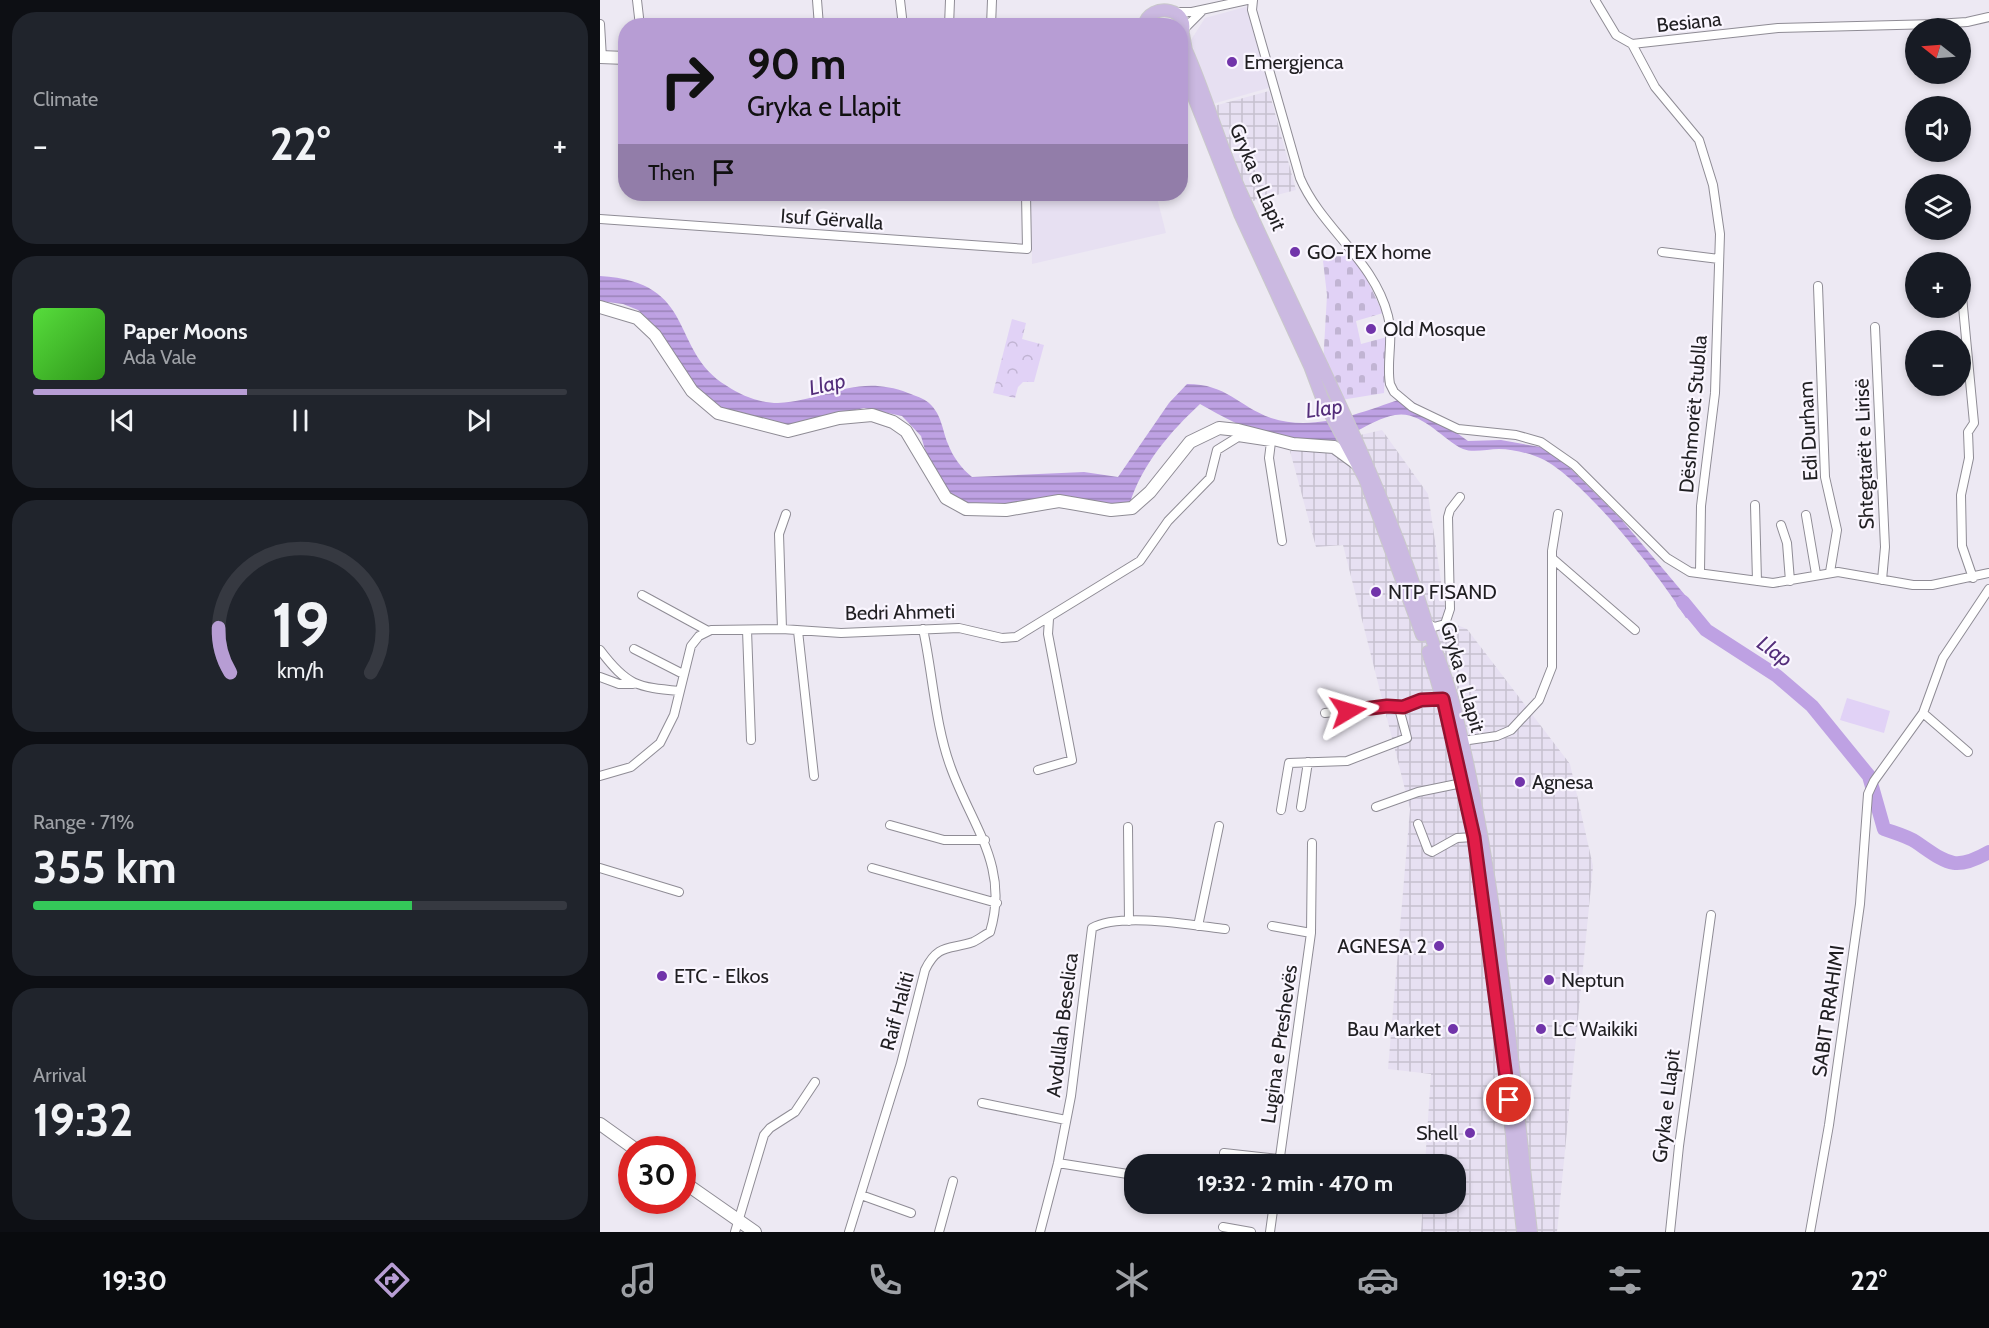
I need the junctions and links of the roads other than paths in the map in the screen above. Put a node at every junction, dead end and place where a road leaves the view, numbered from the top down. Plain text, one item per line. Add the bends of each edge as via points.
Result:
1 (637, 0) edge
2 (817, 0) edge
3 (900, 0) edge
4 (950, 0) edge
5 (992, 0) edge
6 (1247, 0) edge
7 (1252, 0) edge
8 (1594, 0) edge
9 (1173, 7) edge
10 (1202, 10) junction
11 (1146, 16) edge
12 (1989, 17) edge
13 (639, 18) edge
14 (818, 18) edge
15 (902, 18) edge
16 (949, 18) edge
17 (991, 18) edge
18 (600, 24) edge
19 (1188, 26) edge
20 (1632, 44) junction
21 (1188, 55) edge
22 (601, 57) edge
23 (618, 58) edge
24 (1188, 83) edge
25 (1026, 201) edge
26 (600, 219) edge
27 (1662, 252) dead end
28 (1719, 259) junction
29 (1818, 286) dead end
30 (600, 307) edge
31 (1964, 318) edge
32 (1875, 327) dead end
33 (1344, 451) junction
34 (1460, 497) dead end
35 (1755, 505) dead end
36 (786, 514) dead end
37 (1558, 514) dead end
38 (1806, 514) dead end
39 (1781, 525) dead end
40 (1282, 541) dead end
41 (1552, 559) junction
42 (1700, 572) junction
43 (1830, 572) junction
44 (1989, 573) edge
45 (1816, 574) junction
46 (1973, 578) junction
47 (1882, 580) junction
48 (1757, 581) junction
49 (1790, 581) junction
50 (1989, 589) edge
51 (642, 595) dead end
52 (1049, 619) junction
53 (1424, 624) junction
54 (782, 629) junction
55 (923, 629) junction
56 (747, 630) junction
57 (1635, 630) dead end
58 (708, 631) junction
59 (798, 631) junction
60 (634, 649) dead end
61 (600, 650) edge
62 (1435, 661) junction
63 (683, 674) junction
64 (600, 677) edge
65 (634, 684) junction
66 (680, 691) junction
67 (1443, 699) junction
68 (1412, 705) junction
69 (1325, 713) dead end
70 (1923, 713) junction
71 (751, 740) dead end
72 (1462, 741) junction
73 (1968, 752) dead end
74 (1308, 762) junction
75 (1038, 770) dead end
76 (600, 776) edge
77 (814, 776) dead end
78 (1462, 783) junction
79 (1300, 807) dead end
80 (1376, 807) dead end
81 (1281, 810) dead end
82 (1418, 824) dead end
83 (890, 825) dead end
84 (1219, 826) dead end
85 (1128, 827) dead end
86 (1474, 837) junction
87 (985, 840) junction
88 (1312, 843) dead end
89 (600, 868) edge
90 (872, 868) dead end
91 (679, 892) dead end
92 (997, 903) junction
93 (1711, 915) dead end
94 (1129, 921) junction
95 (1198, 926) junction
96 (1272, 926) dead end
97 (1225, 929) dead end
98 (1311, 933) junction
99 (815, 1082) dead end
100 (982, 1103) dead end
101 (1066, 1120) junction
102 (600, 1124) edge
103 (618, 1137) edge
104 (1224, 1153) dead end
105 (1231, 1154) edge
106 (1280, 1154) edge
107 (1058, 1163) junction
108 (1124, 1173) edge
109 (953, 1181) dead end
110 (696, 1192) edge
111 (861, 1195) junction
112 (911, 1213) dead end
113 (1272, 1214) edge
114 (737, 1227) edge
115 (1223, 1227) dead end
116 (755, 1232) edge
117 (849, 1232) edge
118 (939, 1232) edge
119 (1040, 1232) edge
120 (1251, 1232) edge
121 (1270, 1232) edge
122 (1523, 1232) edge
123 (1532, 1232) edge
124 (1670, 1232) edge
125 (1810, 1232) edge

1 - 13 street
2 - 14 street
3 - 15 street
4 - 16 street
5 - 17 street
6 - 10 street
7 - 42 street via 1304,188 1333,230 1359,257 1388,314 1389,376 1394,392 1412,407 1458,429 1516,435 1541,442 1574,465 1666,558
8 - 20 street, Besiana via 1616,35
9 - 10 street
9 - 11 main road via 1161,6
10 - 19 street
12 - 20 street, Besiana via 1936,24 1778,28
18 - 22 street
20 - 28 street, Dëshmorët Stublla via 1656,87 1699,140 1718,211
21 - 53 main road, Gryka e Llapit via 1241,194 1398,536
22 - 23 main road
24 - 33 main road, Gryka e Llapit via 1227,184
25 - 26 street, Isuf Gërvalla via 1027,249
27 - 28 street
28 - 42 street, Dëshmorët Stublla via 1715,393 1701,506
29 - 43 street, Edi Durham via 1825,477 1837,530
30 - 33 main road via 637,318 655,335 692,391 718,413 788,431 838,418 872,415 893,422 906,431 946,498 966,509 1006,510 1059,501 1111,510 1132,507 1150,492 1190,442 1219,428
31 - 46 street via 1974,423 1968,432 1970,458 1961,491 1962,540
32 - 47 street, Shtegtarët e Lirisë via 1885,547
33 - 53 main road, Gryka e Llapit via 1356,463
34 - 53 street via 1448,517 1450,609 1445,624
35 - 48 street
36 - 54 street via 779,534
37 - 41 street
38 - 45 street
39 - 49 street via 1787,543
40 - 52 street, Bedri Ahmeti via 1269,458 1271,442 1238,437 1217,450 1210,478 1168,521 1140,561
41 - 57 street
41 - 72 street via 1552,668 1539,700 1511,730
42 - 48 street
43 - 45 street
43 - 47 street
44 - 46 street
45 - 49 street
46 - 47 street via 1932,585
48 - 49 street
50 - 70 street via 1944,658
51 - 58 street
52 - 55 street, Bedri Ahmeti via 1016,637 1002,639 959,628
52 - 75 street via 1048,634 1072,760
53 - 62 main road, Gryka e Llapit
54 - 56 street, Bedri Ahmeti
54 - 59 street, Bedri Ahmeti
55 - 59 street, Bedri Ahmeti
55 - 87 street, Raif Haliti via 951,768
56 - 58 street, Bedri Ahmeti
56 - 71 street
58 - 63 street via 691,646
59 - 77 street
60 - 63 street
61 - 65 street via 622,677
62 - 67 main road, Gryka e Llapit
62 - 72 main road, Gryka e Llapit via 1453,700
63 - 66 street
64 - 65 street via 619,684
65 - 66 street
66 - 76 street via 674,715 660,743 631,767
67 - 68 street via 1421,700
67 - 78 main road, Gryka e Llapit
68 - 69 street
68 - 74 street via 1400,712 1407,738 1347,761
70 - 73 street
70 - 125 street, SABIT RRAHIMI via 1868,794 1860,904
72 - 123 main road, Gryka e Llapit via 1501,948
74 - 79 street
74 - 81 street via 1288,763
78 - 80 street via 1418,792
78 - 86 main road, Gryka e Llapit
82 - 86 street via 1432,852 1457,838
83 - 87 street via 944,840
84 - 95 street
85 - 94 street
86 - 122 main road, Gryka e Llapit via 1493,964
87 - 92 street, Raif Haliti
88 - 98 street, Lugina e Preshevës
89 - 91 street
90 - 92 street
92 - 111 street, Raif Haliti via 990,932 972,942 945,947 928,962
93 - 124 street, Gryka e Llapit
94 - 95 street, Avdullah Beselica
94 - 101 street, Avdullah Beselica via 1092,928
95 - 97 street, Avdullah Beselica
96 - 98 street
98 - 106 street, Lugina e Preshevës
99 - 114 street via 795,1113 764,1135
100 - 101 street
101 - 107 street, Avdullah Beselica
102 - 103 main road
104 - 105 street, Lugina e Preshevës
107 - 108 street
107 - 119 street, Avdullah Beselica
109 - 118 street
110 - 114 main road
111 - 112 street
111 - 117 street, Raif Haliti
113 - 121 street
114 - 116 main road
115 - 120 street

